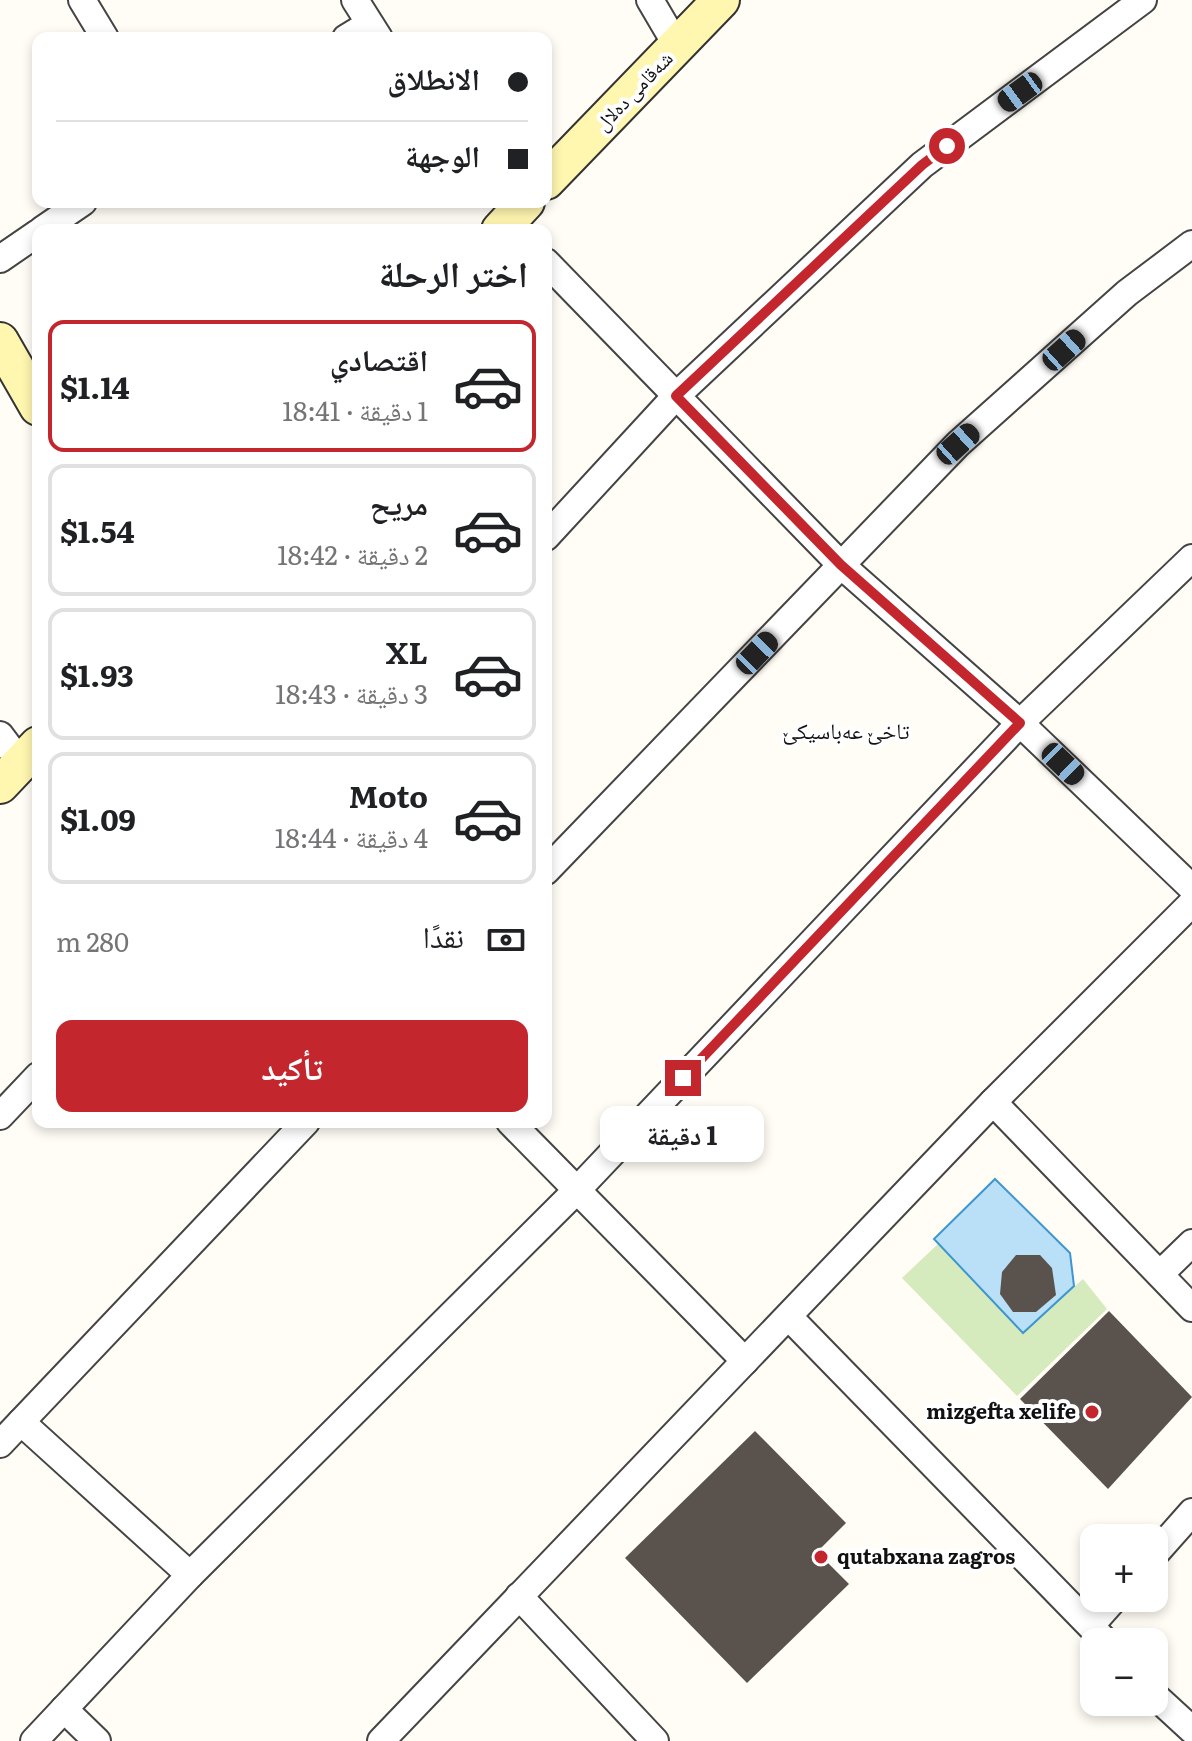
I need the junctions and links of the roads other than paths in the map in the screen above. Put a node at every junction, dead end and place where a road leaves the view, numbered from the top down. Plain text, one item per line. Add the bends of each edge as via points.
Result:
1 (82, 0) edge
2 (355, 0) edge
3 (650, 0) edge
4 (721, 0) edge
5 (1143, 0) edge
6 (374, 31) edge
7 (101, 32) edge
8 (677, 46) junction
9 (552, 175) edge
10 (74, 208) edge
11 (50, 224) edge
12 (32, 237) edge
13 (1192, 244) edge
14 (0, 259) edge
15 (552, 268) edge
16 (0, 341) edge
17 (676, 396) junction
18 (32, 397) edge
19 (552, 530) edge
20 (1192, 558) edge
21 (841, 565) junction
22 (1020, 723) junction
23 (552, 865) edge
24 (1192, 888) edge
25 (1192, 903) edge
26 (32, 1082) edge
27 (993, 1102) junction
28 (0, 1116) edge
29 (300, 1128) edge
30 (516, 1128) edge
31 (578, 1189) junction
32 (1192, 1243) edge
33 (1161, 1273) junction
34 (1192, 1308) edge
35 (789, 1317) junction
36 (745, 1361) junction
37 (21, 1422) junction
38 (0, 1444) edge
39 (1192, 1512) edge
40 (1168, 1539) edge
41 (190, 1575) junction
42 (519, 1596) junction
43 (1093, 1628) edge
44 (1168, 1708) edge
45 (64, 1709) junction
46 (1192, 1730) edge
47 (34, 1741) edge
48 (97, 1741) edge
49 (381, 1741) edge
50 (655, 1741) edge

1 - 7 street
2 - 6 street
3 - 8 street
4 - 8 main road, شەقامی دەلال
5 - 17 street via 922,165
8 - 9 main road, شەقامی دەلال
10 - 11 street
12 - 14 street
13 - 21 street via 1127,293 958,444
15 - 17 street
16 - 18 main road
17 - 19 street
17 - 21 street
20 - 22 street
21 - 22 street
21 - 23 street
22 - 24 street
22 - 31 street
25 - 27 street
26 - 28 street
27 - 33 street
27 - 35 street
29 - 37 street
30 - 31 street
31 - 36 street
31 - 41 street
32 - 33 street
33 - 34 street
35 - 36 street
35 - 43 street
36 - 42 street
37 - 38 street
37 - 41 street
39 - 40 street
41 - 45 street
42 - 49 street
42 - 50 street
44 - 46 street
45 - 47 street
45 - 48 street

